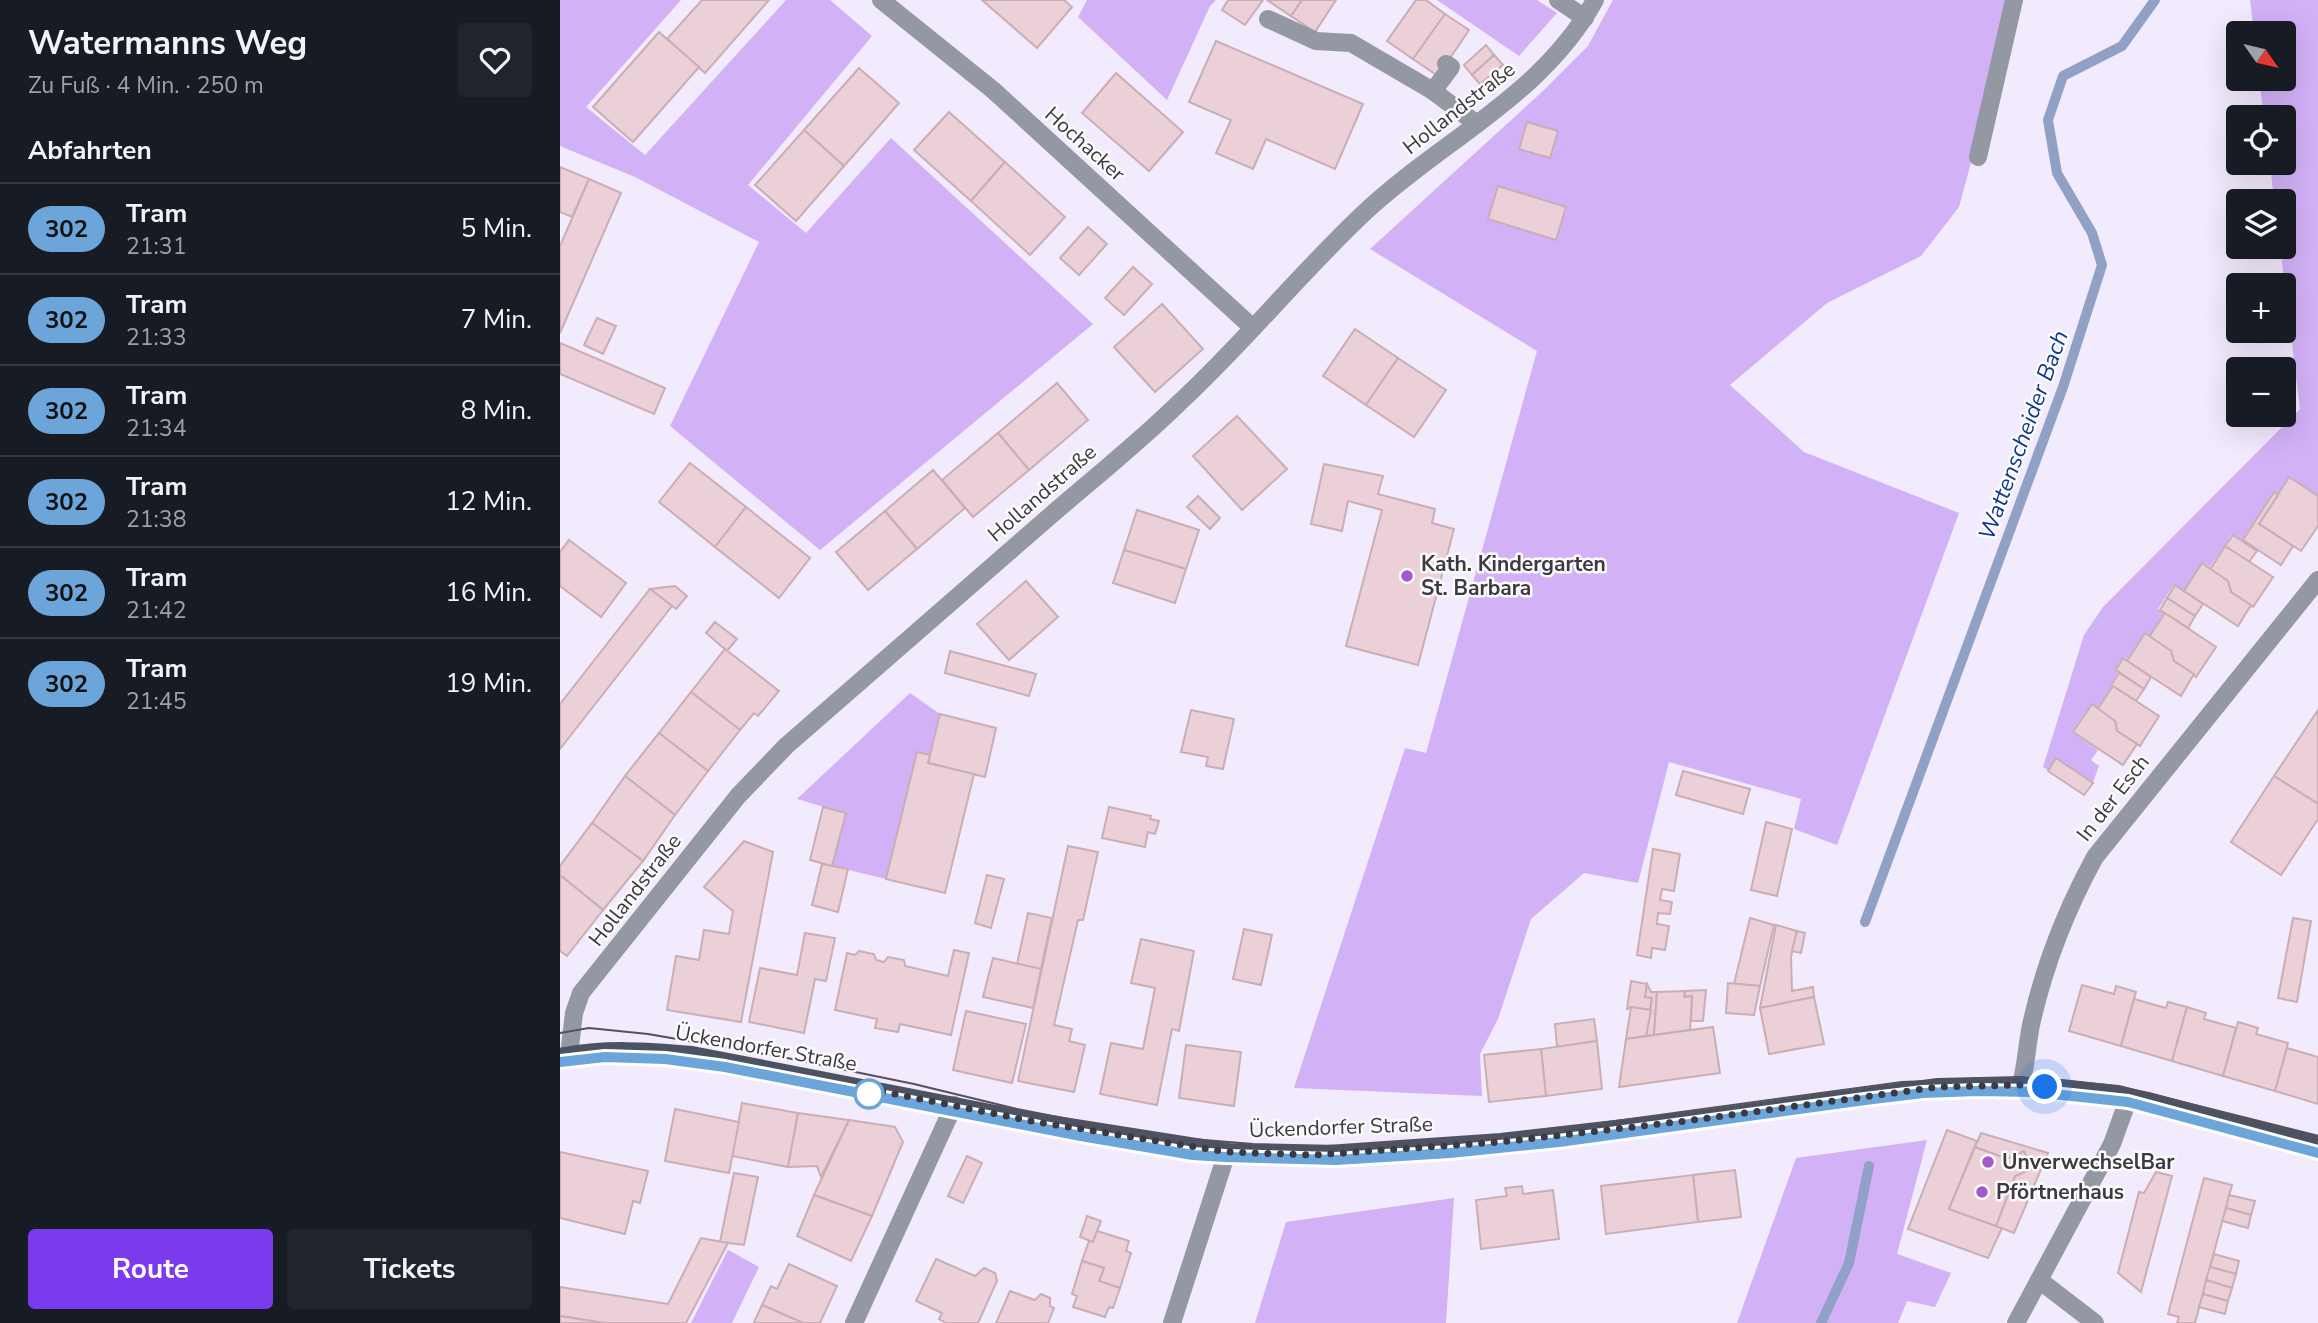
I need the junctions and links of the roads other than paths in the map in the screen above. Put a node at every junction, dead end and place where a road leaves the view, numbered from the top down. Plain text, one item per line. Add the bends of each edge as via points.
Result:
1 (881, 0) edge
2 (1558, 0) edge
3 (1595, 0) edge
4 (2014, 0) edge
5 (1585, 18) junction
6 (1268, 19) dead end
7 (1446, 64) dead end
8 (1433, 90) junction
9 (1477, 124) junction
10 (1978, 157) dead end
11 (1253, 328) junction
12 (2318, 580) edge
13 (564, 1056) edge
14 (2021, 1085) junction
15 (2129, 1097) junction
16 (954, 1105) junction
17 (2318, 1144) edge
18 (1227, 1152) junction
19 (2039, 1280) junction
20 (854, 1323) edge
21 (1172, 1323) edge
22 (2016, 1323) edge
23 (2095, 1323) edge

1 - 11 street, Hochacker via 993,90
2 - 5 street
3 - 5 street, Hollandstraße
4 - 10 street
5 - 9 street, Hollandstraße via 1532,81
6 - 8 street via 1316,41 1352,43
7 - 8 street via 1451,67
8 - 9 street
9 - 11 street, Hollandstraße via 1365,212
11 - 13 street, Hollandstraße via 1180,403 786,746 738,796 581,993
12 - 14 street, In der Esch via 2095,857 2076,891 2046,970
13 - 16 main road, Ückendorfer Straße via 604,1051 692,1055
14 - 15 main road, Ückendorfer Straße
14 - 18 main road, Ückendorfer Straße via 1938,1087 1501,1142 1313,1155
15 - 17 main road, Ückendorfer Straße
15 - 19 street via 2112,1144
16 - 18 main road, Ückendorfer Straße
16 - 20 street
18 - 21 street
19 - 22 street
19 - 23 street

